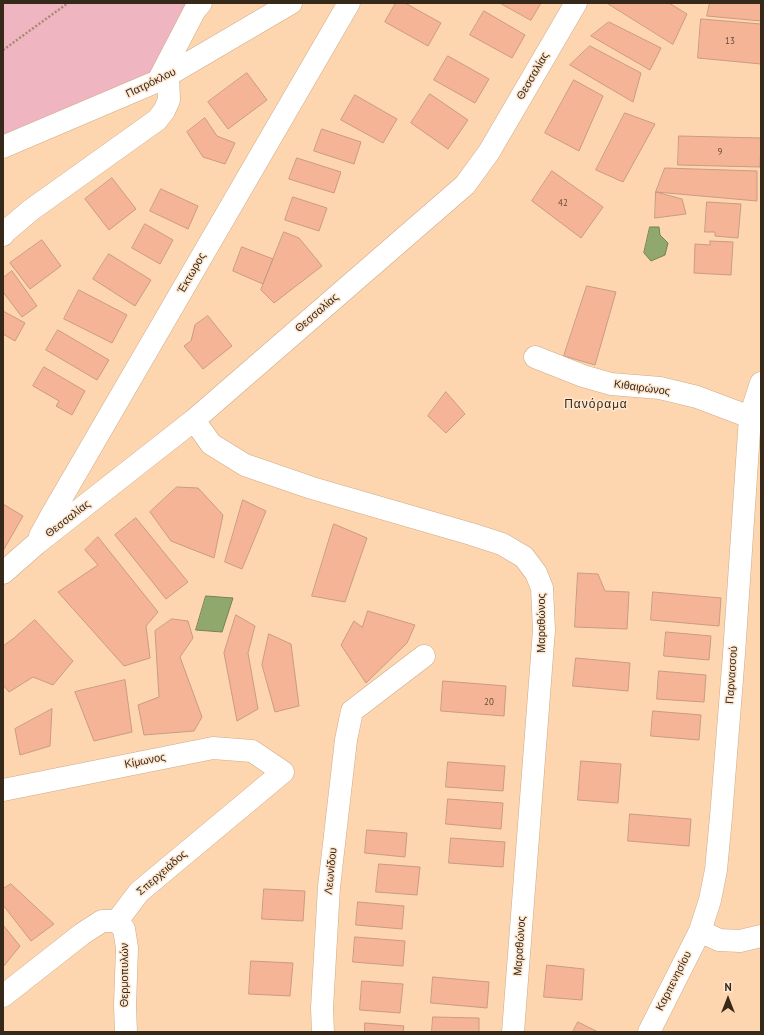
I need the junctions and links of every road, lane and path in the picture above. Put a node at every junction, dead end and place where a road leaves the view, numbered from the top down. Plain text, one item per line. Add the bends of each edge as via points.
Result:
1 (68, 3) edge
2 (201, 3) edge
3 (291, 3) edge
4 (348, 3) edge
5 (576, 3) edge
6 (3, 50) edge
7 (163, 79) junction
8 (3, 147) edge
9 (3, 236) edge
10 (535, 356) dead end
11 (761, 383) edge
12 (750, 417) junction
13 (194, 420) junction
14 (36, 544) junction
15 (3, 573) edge
16 (424, 656) dead end
17 (283, 772) joint
18 (3, 790) edge
19 (117, 921) junction
20 (700, 931) junction
21 (761, 936) edge
22 (3, 996) edge
23 (126, 1032) edge
24 (323, 1032) edge
25 (514, 1032) edge
26 (649, 1032) edge

1 - 6 path
2 - 7 street via 195,10
3 - 7 street, Πατρόκλου
4 - 14 street, Έκτωρος
5 - 13 street, Θεσσαλίας via 489,152 465,185
7 - 8 street, Πατρόκλου
7 - 9 street via 169,100 157,120 31,210
10 - 12 street, Κιθαιρώνος via 583,376 611,384 660,388 697,397
11 - 12 street, Παρνασσού
12 - 20 street, Παρνασσού via 735,646 716,870
13 - 14 street, Θεσσαλίας
13 - 25 street, Μαραθώνος via 211,444 245,465 312,488 502,544 524,557 536,573 542,588 544,630
14 - 15 street, Θεσσαλίας
16 - 24 street, Λεωνίδου via 352,711 346,740 329,887
17 - 18 street, Κίμωνος via 252,751 213,748
17 - 19 street, Σπερχειάδος via 139,892
19 - 22 street via 102,921 82,934
19 - 23 street, Θερμοπυλών via 124,929 127,948
20 - 21 street via 719,940 740,941
20 - 26 street, Καρπενησίου

